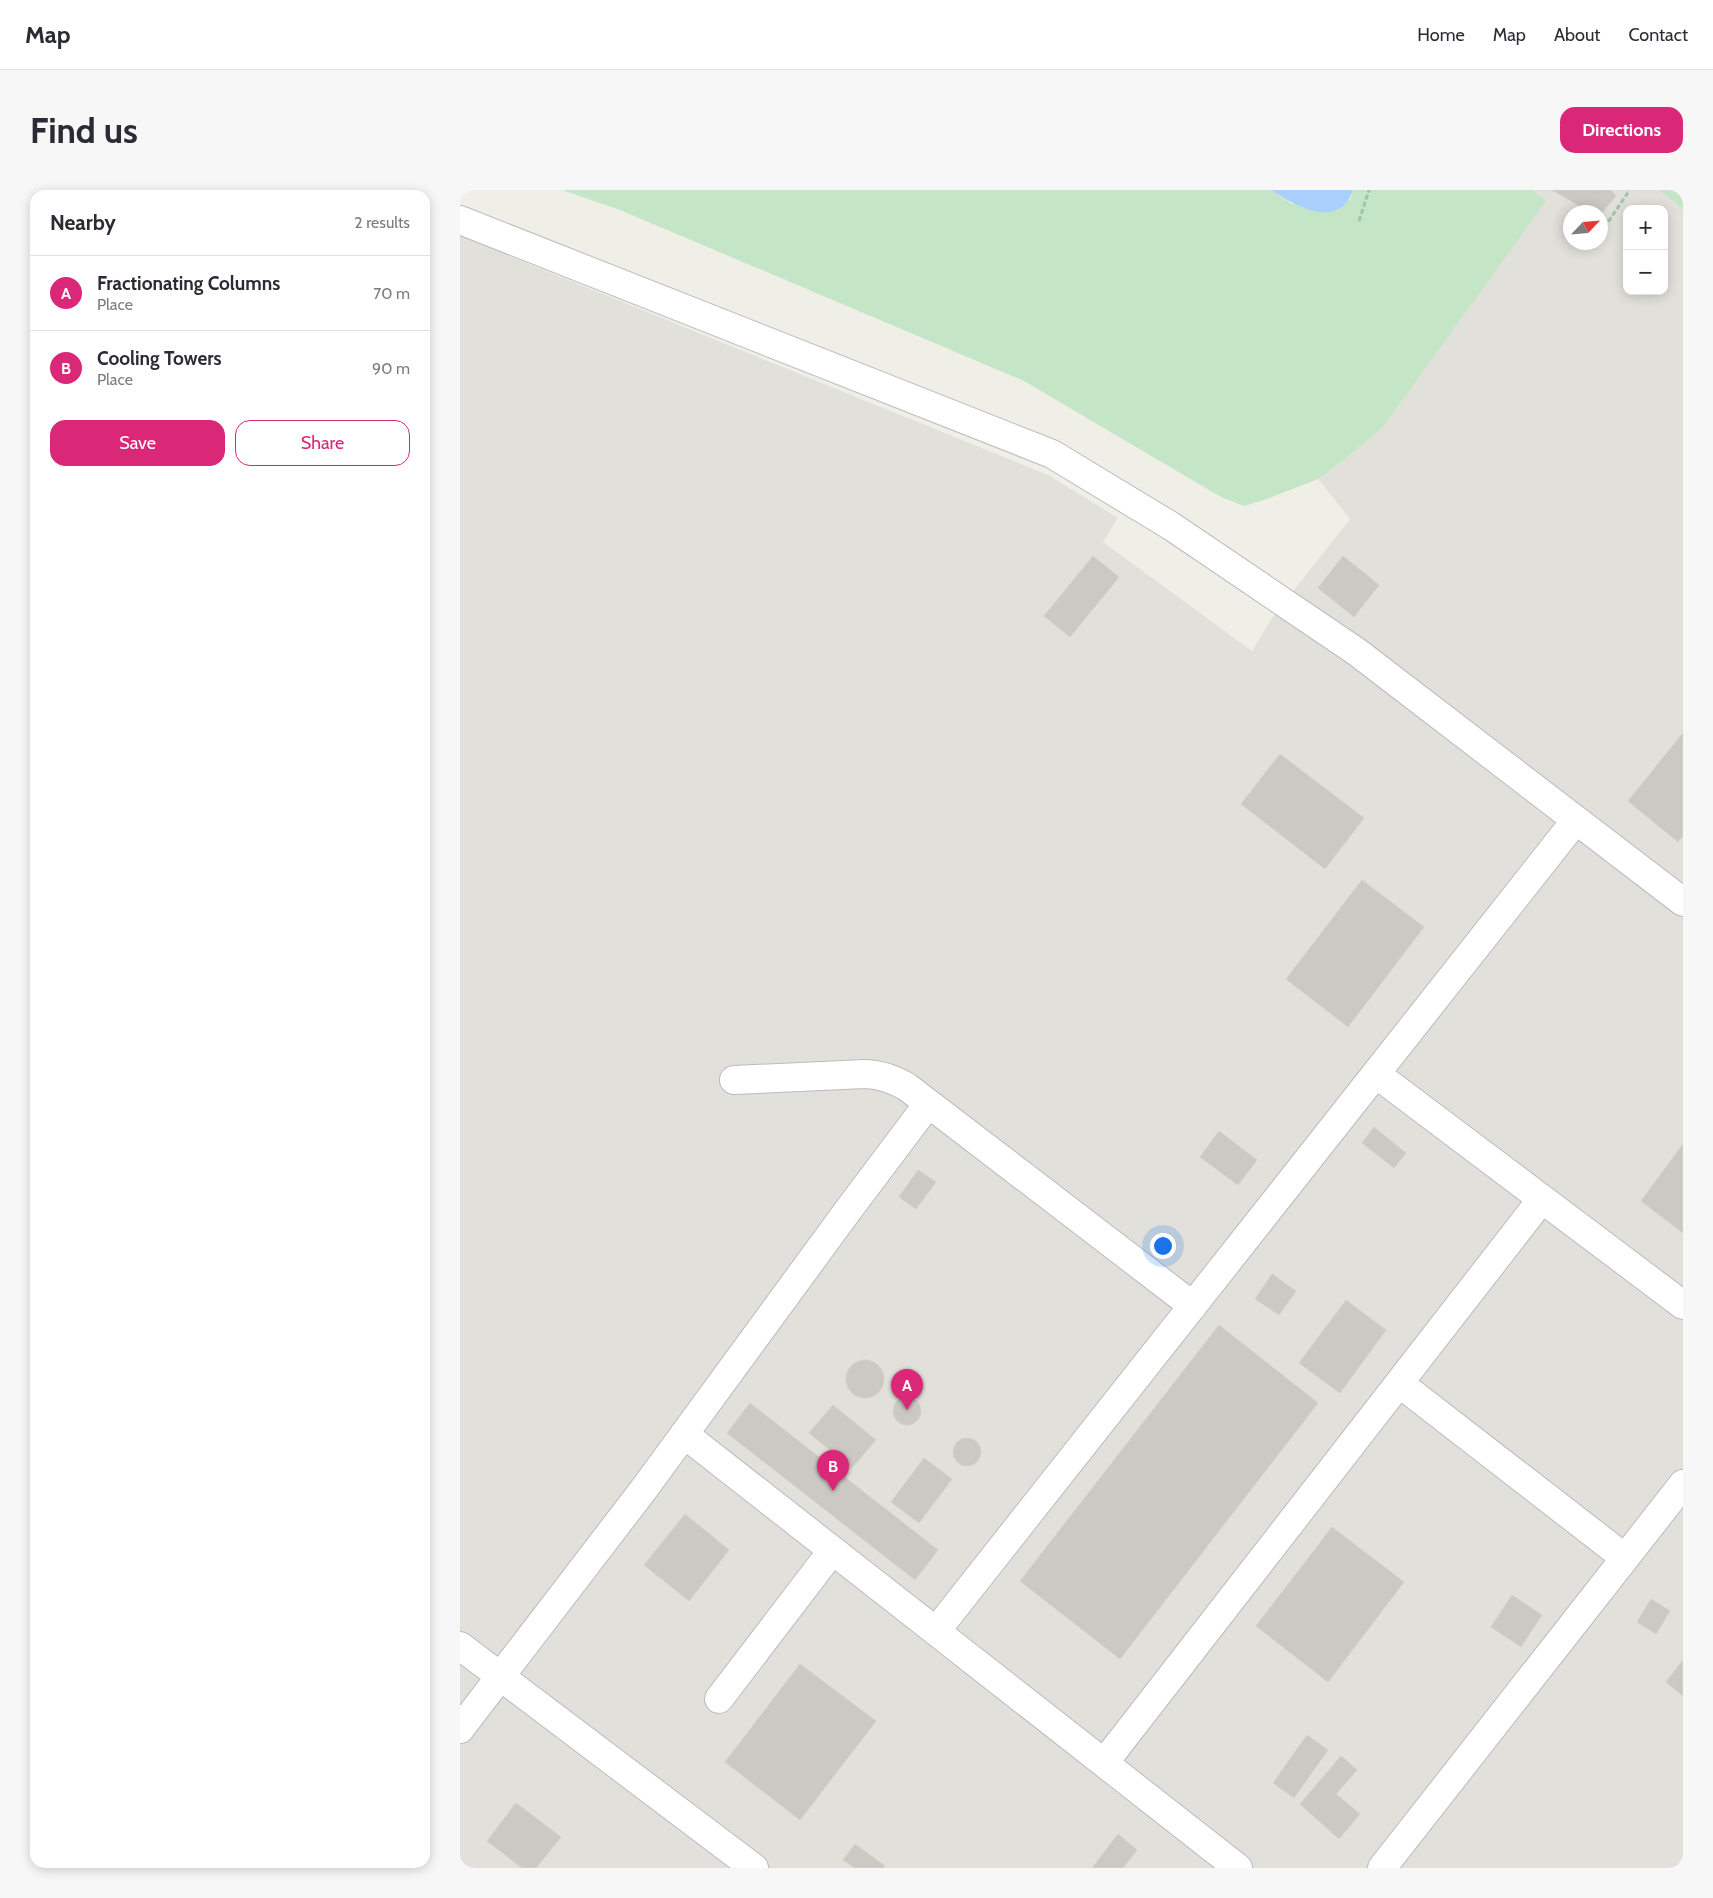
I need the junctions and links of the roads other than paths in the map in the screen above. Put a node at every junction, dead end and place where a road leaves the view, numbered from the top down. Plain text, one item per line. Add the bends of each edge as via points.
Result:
1 (460, 220) edge
2 (1576, 820) junction
3 (1683, 902) edge
4 (1376, 1074) junction
5 (734, 1080) dead end
6 (928, 1104) junction
7 (1542, 1199) junction
8 (1683, 1305) edge
9 (1193, 1306) junction
10 (1399, 1383) junction
11 (684, 1434) junction
12 (1683, 1484) edge
13 (832, 1551) junction
14 (1625, 1558) junction
15 (936, 1631) junction
16 (460, 1646) edge
17 (501, 1676) junction
18 (719, 1698) dead end
19 (460, 1729) edge
20 (1104, 1763) junction
21 (754, 1868) edge
22 (1238, 1868) edge
23 (1382, 1868) edge

1 - 2 lane via 1052,454 1171,526 1357,652
2 - 3 lane
2 - 4 lane
4 - 7 lane
4 - 9 lane
5 - 6 lane via 880,1074 907,1087
6 - 9 lane
6 - 11 lane
7 - 8 lane
7 - 10 lane
9 - 15 lane
10 - 14 lane
10 - 20 lane
11 - 13 lane
11 - 17 lane
12 - 14 lane
13 - 15 lane
13 - 18 lane
14 - 23 lane
15 - 20 lane
16 - 17 lane
17 - 19 lane
17 - 21 lane
20 - 22 lane

